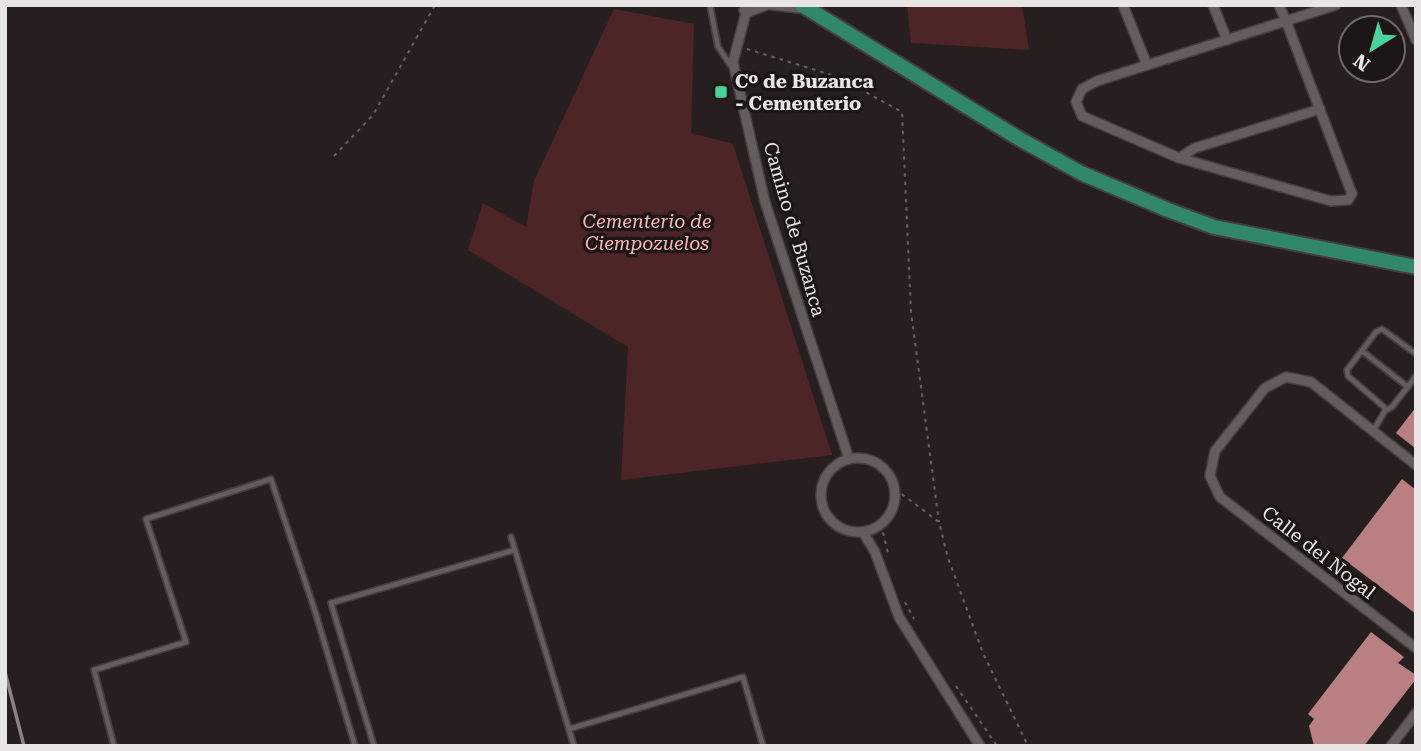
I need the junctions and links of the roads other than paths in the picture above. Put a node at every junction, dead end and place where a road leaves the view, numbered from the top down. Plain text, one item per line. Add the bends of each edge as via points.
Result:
1 (710, 5) edge
2 (767, 5) edge
3 (772, 5) edge
4 (1123, 5) edge
5 (1213, 5) edge
6 (1279, 5) edge
7 (1336, 5) edge
8 (1401, 5) edge
9 (805, 6) edge
10 (745, 8) edge
11 (1286, 21) junction
12 (1227, 40) junction
13 (1416, 40) edge
14 (1147, 65) junction
15 (735, 73) junction
16 (1320, 109) junction
17 (1179, 158) junction
18 (1349, 255) junction
19 (1416, 267) edge
20 (1416, 273) edge
21 (1362, 351) junction
22 (1416, 354) edge
23 (1416, 376) edge
24 (1408, 387) junction
25 (1384, 411) junction
26 (1373, 431) junction
27 (849, 459) junction
28 (1416, 465) edge
29 (878, 526) junction
30 (863, 532) junction
31 (511, 537) dead end
32 (514, 550) junction
33 (875, 552) junction
34 (1416, 648) edge
35 (1416, 713) edge
36 (569, 729) junction
37 (114, 746) edge
38 (355, 746) edge
39 (374, 746) edge
40 (573, 746) edge
41 (763, 746) edge
42 (980, 746) edge
43 (1391, 746) edge

1 - 15 lane via 718,47
2 - 10 street
3 - 9 street
4 - 14 street
5 - 12 street
6 - 11 street
7 - 11 street
8 - 13 street
9 - 18 main road via 1082,173 1213,227
10 - 15 street, Camino de Buzanca via 733,62
11 - 12 street
11 - 16 street
12 - 14 street
14 - 17 street via 1097,81 1082,89 1076,102 1082,116
15 - 27 street, Camino de Buzanca via 765,202
16 - 17 street via 1195,148
16 - 17 street via 1352,194 1348,200 1331,201
18 - 19 main road
18 - 20 main road
21 - 22 lane via 1382,329
21 - 24 lane
21 - 25 lane via 1347,370 1348,376
23 - 24 lane
24 - 25 lane
25 - 26 lane
26 - 28 street
26 - 34 street, Calle del Nogal via 1311,382 1286,377 1265,388 1215,451 1210,476 1220,497
27 - 29 street via 880,465 891,478 895,489 892,509
27 - 30 street via 828,472 821,500 836,524
29 - 30 street
29 - 33 street
30 - 33 street
31 - 32 lane
32 - 36 lane
32 - 39 lane via 331,603
33 - 42 street via 899,617
35 - 43 street
36 - 40 lane
36 - 41 lane via 743,677
37 - 38 lane via 94,670 186,642 146,519 271,479

